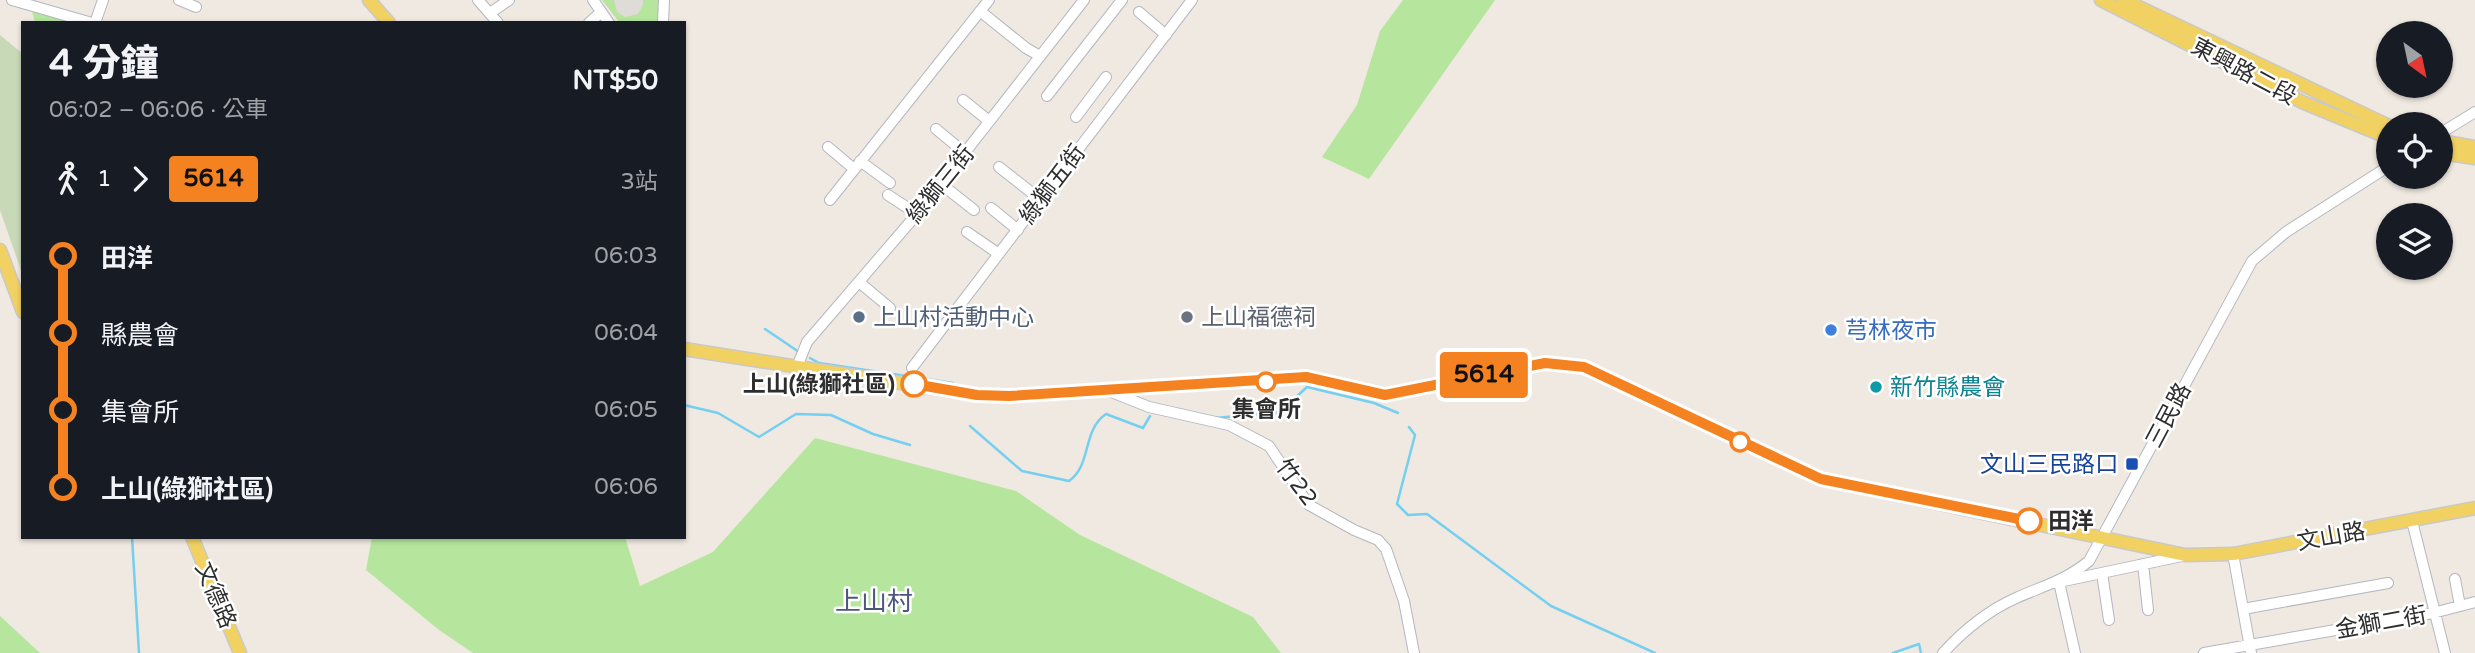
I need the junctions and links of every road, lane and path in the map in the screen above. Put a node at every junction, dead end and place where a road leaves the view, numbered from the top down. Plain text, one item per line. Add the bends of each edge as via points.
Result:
1 (15, 0) edge
2 (62, 0) edge
3 (103, 0) edge
4 (179, 0) edge
5 (369, 0) edge
6 (478, 0) edge
7 (509, 0) edge
8 (593, 0) edge
9 (664, 0) edge
10 (989, 0) edge
11 (1084, 0) edge
12 (1122, 0) edge
13 (1192, 0) edge
14 (2101, 0) edge
15 (2124, 0) edge
16 (196, 7) dead end
17 (980, 11) junction
18 (1139, 12) dead end
19 (58, 13) junction
20 (490, 13) junction
21 (600, 13) junction
22 (87, 21) edge
23 (95, 21) edge
24 (387, 21) edge
25 (496, 21) edge
26 (591, 21) edge
27 (607, 21) edge
28 (663, 21) edge
29 (1166, 35) junction
30 (1040, 56) junction
31 (1106, 77) dead end
32 (1047, 96) dead end
33 (963, 100) dead end
34 (2475, 112) edge
35 (1076, 117) dead end
36 (2376, 120) edge
37 (989, 121) junction
38 (2453, 126) edge
39 (936, 129) dead end
40 (2376, 133) edge
41 (2453, 144) edge
42 (828, 147) dead end
43 (2475, 147) edge
44 (965, 153) junction
45 (2453, 155) edge
46 (2475, 158) edge
47 (857, 165) junction
48 (999, 167) dead end
49 (2376, 174) edge
50 (890, 183) dead end
51 (941, 184) junction
52 (888, 195) dead end
53 (830, 200) dead end
54 (1041, 200) junction
55 (991, 208) dead end
56 (974, 210) dead end
57 (917, 214) junction
58 (1018, 230) junction
59 (967, 232) dead end
60 (0, 250) edge
61 (999, 254) junction
62 (859, 282) junction
63 (21, 307) edge
64 (890, 308) dead end
65 (686, 349) edge
66 (797, 367) junction
67 (912, 368) dead end
68 (1101, 388) junction
69 (2475, 508) edge
70 (2412, 521) junction
71 (2102, 538) junction
72 (193, 539) edge
73 (2233, 554) junction
74 (2185, 555) junction
75 (2143, 564) junction
76 (2102, 573) junction
77 (2455, 579) dead end
78 (2059, 582) junction
79 (2388, 583) dead end
80 (2475, 602) edge
81 (2460, 606) junction
82 (2243, 609) junction
83 (2148, 610) dead end
84 (2433, 613) junction
85 (2109, 620) dead end
86 (2250, 649) edge
87 (240, 653) edge
88 (1414, 653) edge
89 (1943, 653) edge
90 (2075, 653) edge
91 (2204, 653) edge
92 (2445, 653) edge

1 - 19 street
2 - 19 street
3 - 23 street
4 - 16 street
5 - 24 main road
6 - 20 street
7 - 20 street
8 - 21 street
9 - 28 street
10 - 17 street
11 - 30 street, 綠獅三街
12 - 32 street
13 - 29 street, 綠獅五街
14 - 40 main road, 東興路二段 via 2302,102
15 - 36 main road, 東興路二段
17 - 30 street
17 - 47 street
18 - 29 street
19 - 22 street
20 - 25 street
21 - 26 street
21 - 27 street
29 - 54 street, 綠獅五街
30 - 37 street, 綠獅三街
31 - 35 street
33 - 37 street
34 - 38 street
37 - 44 street, 綠獅三街
39 - 44 street
41 - 43 main road
42 - 47 street
44 - 51 street, 綠獅三街
45 - 46 main road
47 - 50 street
47 - 53 street
48 - 54 street
49 - 71 street, 三民路 via 2286,232 2252,261
51 - 56 street
51 - 57 street, 綠獅三街
52 - 57 street
54 - 58 street, 綠獅五街
55 - 58 street
57 - 62 street, 綠獅三街
58 - 61 street, 綠獅五街
59 - 61 street
60 - 63 main road
61 - 67 street, 綠獅五街
62 - 64 street
62 - 66 street, 綠獅三街 via 807,342
65 - 66 main road, 文山路
66 - 68 main road, 文山路 via 977,395
68 - 71 main road, 文山路 via 1306,377 1385,395 1562,363 1584,367 1821,479
68 - 88 street, 竹22 / 竹22 via 1149,407 1229,425 1269,446 1309,505 1378,540 1386,549 1404,601
69 - 70 main road, 文山路
70 - 73 main road, 文山路
70 - 84 street
71 - 74 main road, 文山路
71 - 78 street, 三民路 via 2089,561
72 - 87 main road, 文德路
73 - 74 main road, 文山路
73 - 82 street
74 - 75 street, 文山路
75 - 76 street, 文山路
75 - 83 street
76 - 78 street, 文山路
76 - 85 street
77 - 81 street
78 - 89 street, 三民路 via 1982,617
78 - 90 street
79 - 82 street
80 - 81 street, 金獅二街
81 - 84 street, 金獅二街
82 - 86 street
84 - 86 street, 金獅二街
84 - 92 street
86 - 91 street, 金獅二街

